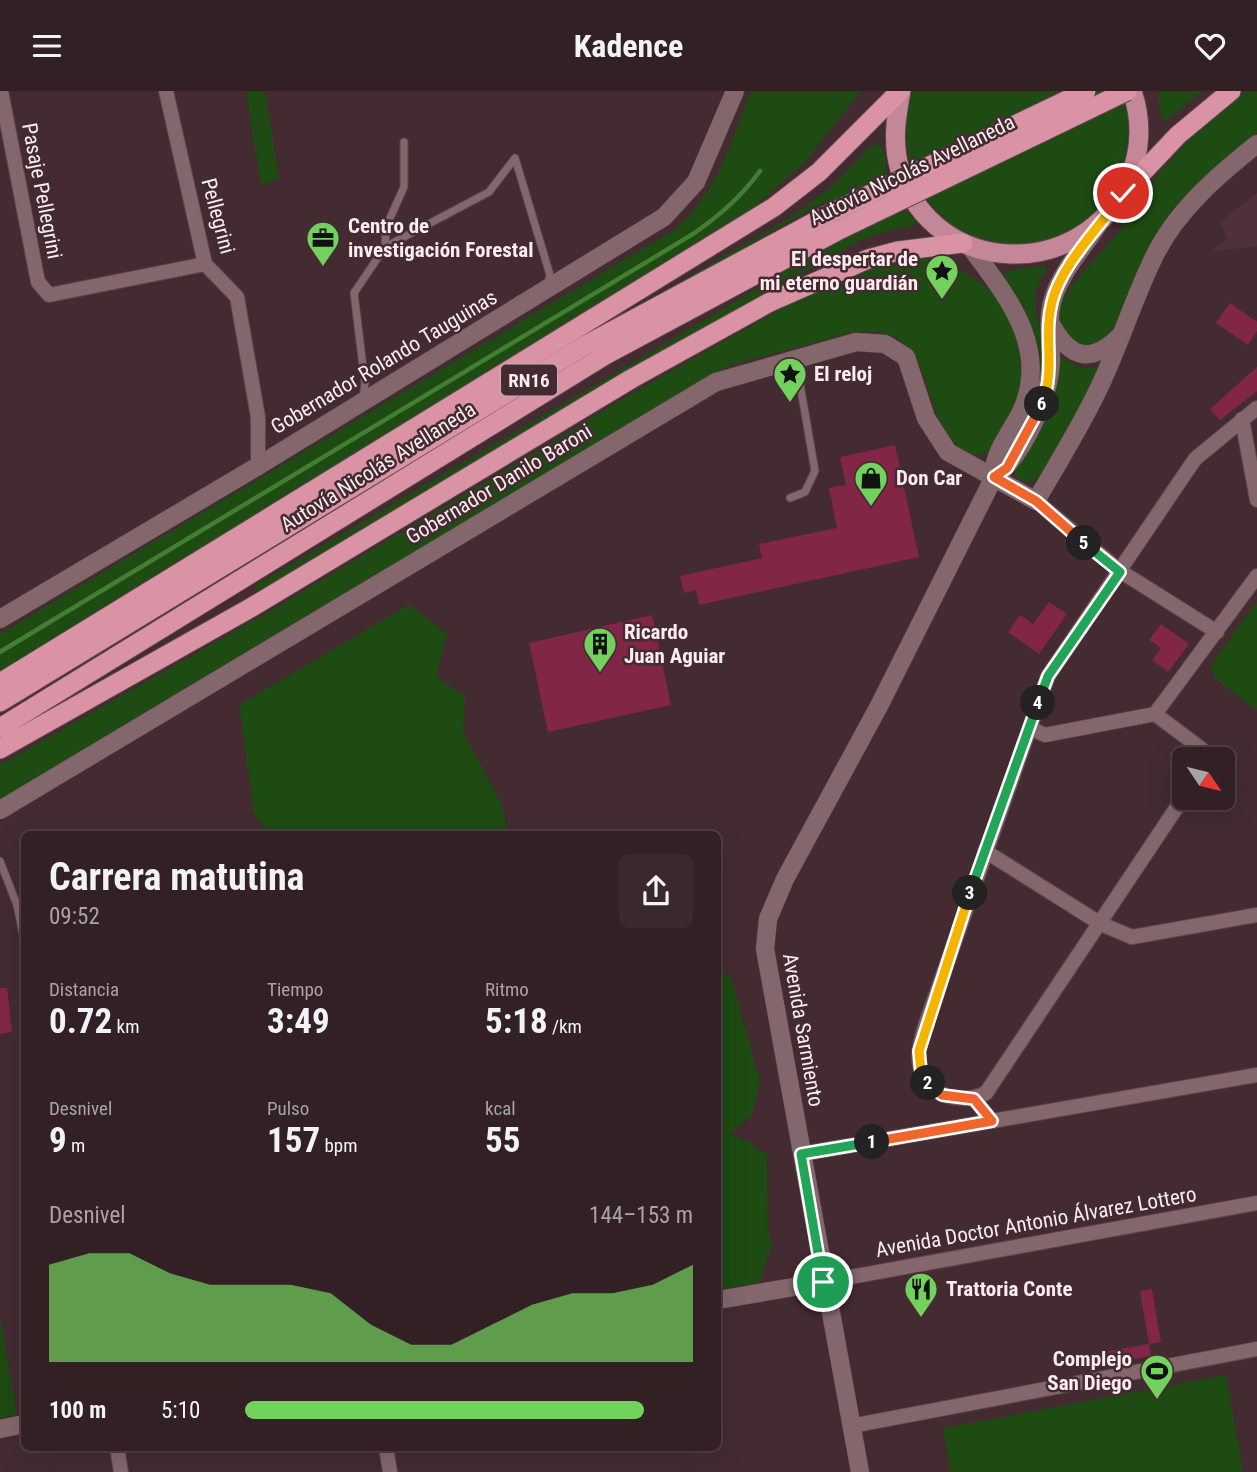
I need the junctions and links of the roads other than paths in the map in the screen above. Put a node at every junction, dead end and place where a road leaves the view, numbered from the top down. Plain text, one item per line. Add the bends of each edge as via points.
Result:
1 (1, 91) edge
2 (166, 91) edge
3 (735, 91) edge
4 (900, 91) edge
5 (1086, 91) edge
6 (1129, 91) edge
7 (1231, 91) edge
8 (404, 142) dead end
9 (1257, 144) edge
10 (1123, 193) junction
11 (1100, 222) junction
12 (833, 223) junction
13 (966, 244) junction
14 (385, 247) junction
15 (205, 264) junction
16 (546, 290) junction
17 (1050, 323) junction
18 (1126, 330) junction
19 (796, 361) junction
20 (362, 402) junction
21 (1257, 408) edge
22 (1241, 419) junction
23 (258, 467) junction
24 (994, 477) junction
25 (790, 498) dead end
26 (1257, 500) edge
27 (1036, 501) junction
28 (1120, 572) junction
29 (1257, 576) edge
30 (0, 619) edge
31 (1217, 632) junction
32 (0, 683) edge
33 (0, 702) edge
34 (1155, 715) junction
35 (0, 728) edge
36 (1030, 728) junction
37 (1199, 747) edge
38 (0, 749) edge
39 (0, 810) edge
40 (1175, 810) edge
41 (985, 851) junction
42 (0, 862) edge
43 (1257, 915) edge
44 (21, 924) edge
45 (1101, 924) junction
46 (1257, 1075) edge
47 (974, 1099) junction
48 (992, 1121) junction
49 (801, 1154) junction
50 (1257, 1203) edge
51 (823, 1282) junction
52 (721, 1299) edge
53 (1257, 1349) edge
54 (21, 1425) edge
55 (851, 1426) junction
56 (0, 1429) edge
57 (118, 1451) edge
58 (387, 1451) edge
59 (121, 1472) edge
60 (390, 1472) edge
61 (860, 1472) edge

1 - 15 street, Pasaje Pellegrini via 38,282 49,295
2 - 15 street, Pellegrini
3 - 16 street, Gobernador Rolando Tauguinas via 704,168 678,204
4 - 13 main road via 895,122 900,170 924,213
4 - 32 highway via 819,172 774,207
5 - 12 highway, Autovía Nicolás Avellaneda / RN16, bridge
6 - 10 main road via 1137,105 1140,135 1135,165
6 - 12 highway, Autovía Nicolás Avellaneda / RN16, bridge
7 - 10 highway via 1178,135
8 - 14 lane via 404,187 386,227
9 - 18 street via 1193,201 1168,233 1154,256
10 - 11 main road
11 - 13 main road via 1081,237 1038,253 991,253
11 - 17 street, Avenida Sarmiento via 1056,290
12 - 33 highway, Autovía Nicolás Avellaneda / RN16 via 584,346
12 - 35 highway, Autovía Nicolás Avellaneda / RN16 via 607,354
13 - 24 street, Avenida Sarmiento via 1012,305 1028,340 1031,361 1027,393 993,462
13 - 38 highway via 868,259 770,302 620,386 252,607
14 - 16 lane via 489,192 515,158 550,275
14 - 20 lane via 354,293 365,383
15 - 23 street, Pellegrini via 237,297 258,417
16 - 20 street, Gobernador Rolando Tauguinas
17 - 18 street via 1064,344 1086,356 1109,347
17 - 24 street, Avenida Sarmiento via 1050,373 1043,401 1007,468
18 - 27 street via 1096,395
19 - 24 street, Gobernador Danilo Baroni via 856,342 870,341 898,350 912,366 935,437 959,460
19 - 25 lane via 815,471 805,492
19 - 39 street, Gobernador Danilo Baroni via 716,382
20 - 23 street, Gobernador Rolando Tauguinas
21 - 22 street
22 - 26 street
22 - 28 street via 1195,459
23 - 30 street, Gobernador Rolando Tauguinas
24 - 27 street, Gobernador Danilo Baroni
24 - 49 street, Avenida Sarmiento via 768,919 765,949
27 - 28 street
28 - 31 street
28 - 36 street via 1048,676
29 - 31 street
31 - 34 street
34 - 36 street via 1045,735
34 - 37 street
36 - 41 street
40 - 45 street
41 - 45 street
41 - 47 street via 919,1051 921,1072 930,1086 942,1095
42 - 44 lane
43 - 45 street via 1132,937
45 - 47 street via 998,1078
46 - 48 street
47 - 48 street
48 - 49 street
49 - 51 street, Avenida Sarmiento
50 - 51 street, Avenida Doctor Antonio Álvarez Lottero
51 - 52 street
51 - 55 street, Avenida Sarmiento
53 - 55 street
54 - 56 street
55 - 61 street, Avenida Sarmiento
57 - 59 street
58 - 60 street

